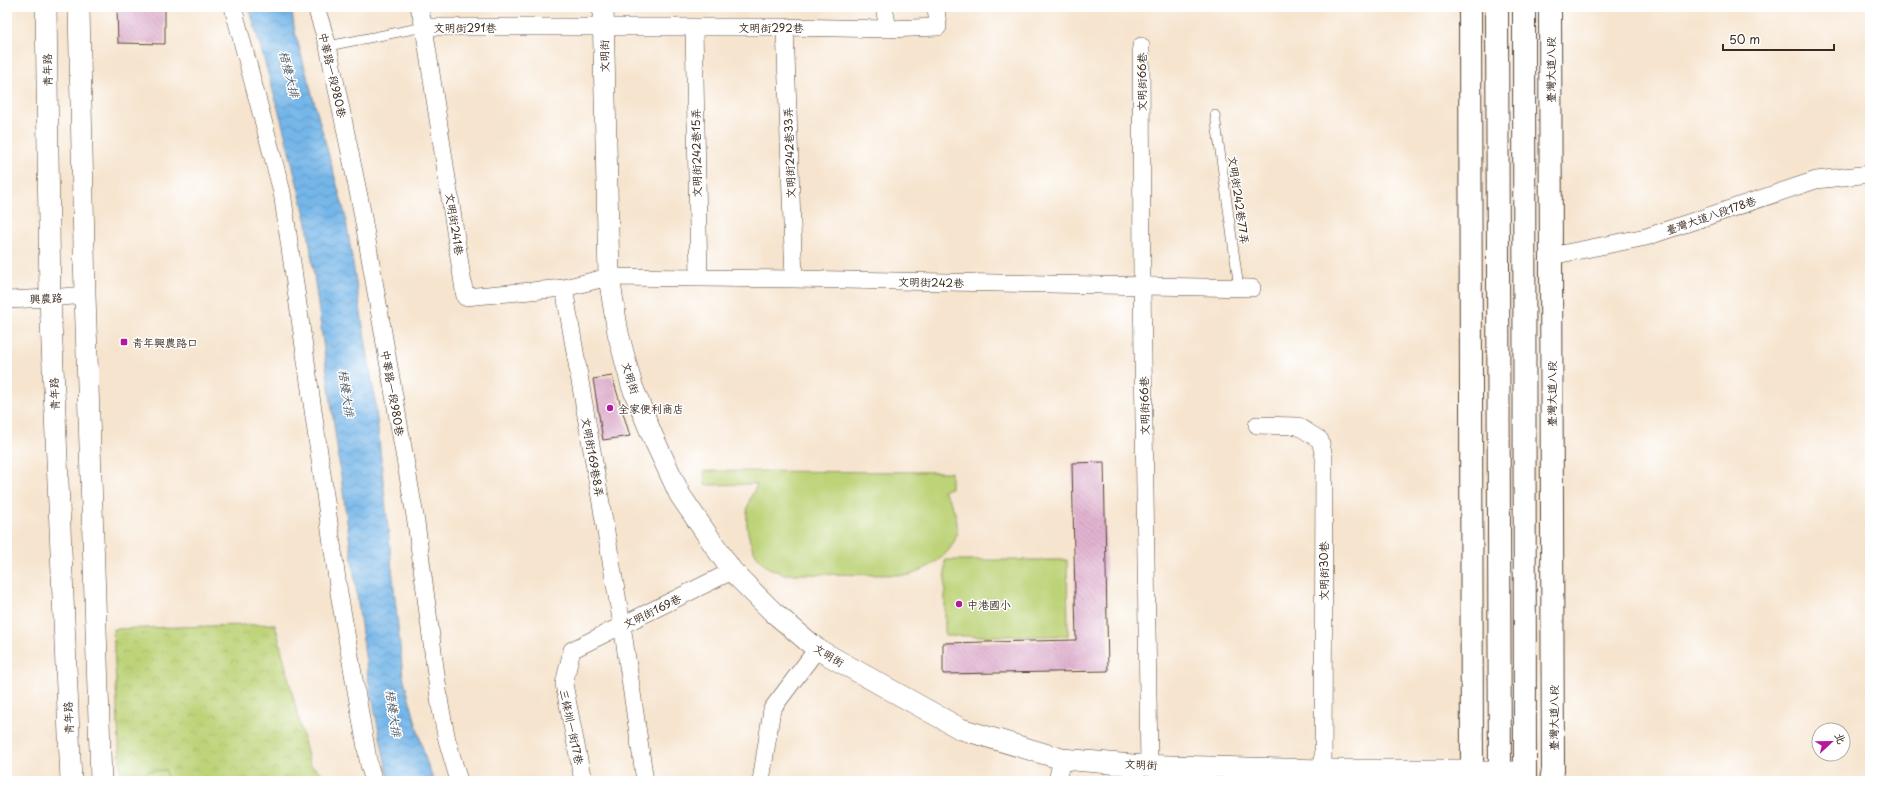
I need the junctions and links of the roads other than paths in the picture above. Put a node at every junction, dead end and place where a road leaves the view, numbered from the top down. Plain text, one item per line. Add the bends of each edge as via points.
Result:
1 (46, 7) edge
2 (79, 7) edge
3 (233, 7) edge
4 (316, 7) edge
5 (419, 7) edge
6 (884, 7) edge
7 (936, 7) edge
8 (1470, 7) edge
9 (1497, 7) edge
10 (1524, 7) edge
11 (1550, 7) edge
12 (603, 17) edge
13 (424, 27) junction
14 (785, 27) junction
15 (694, 28) junction
16 (888, 29) junction
17 (328, 46) junction
18 (1141, 46) dead end
19 (1215, 115) dead end
20 (1870, 174) edge
21 (1551, 256) junction
22 (609, 277) junction
23 (698, 278) junction
24 (794, 279) junction
25 (1142, 286) junction
26 (564, 288) junction
27 (1246, 288) joint
28 (85, 295) junction
29 (50, 298) junction
30 (7, 300) edge
31 (1257, 425) dead end
32 (732, 571) junction
33 (622, 625) junction
34 (817, 649) junction
35 (572, 650) joint
36 (1062, 759) junction
37 (1139, 770) edge
38 (1539, 775) edge
39 (1323, 776) edge
40 (1473, 777) edge
41 (1499, 777) edge
42 (71, 781) edge
43 (101, 781) edge
44 (374, 781) edge
45 (459, 781) edge
46 (583, 781) edge
47 (645, 781) edge
48 (761, 781) edge
49 (1057, 781) edge

1 - 29 street, 青年路
2 - 28 street
3 - 44 street via 282,192 340,593
4 - 17 street, 中華路一段980巷
5 - 13 street, 文明街241巷
6 - 16 street
7 - 16 street, 文明街292巷 via 938,27
8 - 40 main road
9 - 41 main road
10 - 38 main road
11 - 21 main road, 臺灣大道八段
12 - 13 street, 文明街291巷
12 - 15 street, 文明街292巷
12 - 22 street, 文明街
13 - 17 lane, 文明街291巷
13 - 26 street, 文明街241巷 via 465,297
14 - 15 street, 文明街292巷
14 - 16 street, 文明街292巷
14 - 24 street, 文明街242巷33弄
15 - 23 street, 文明街242巷15弄
17 - 45 street, 中華路一段980巷 via 361,206 414,514 446,740
18 - 25 street, 文明街66巷
19 - 27 lane, 文明街242巷77弄
20 - 21 street, 臺灣大道八段178巷 via 1816,180 1646,237
21 - 38 main road, 臺灣大道八段
22 - 23 street, 文明街242巷
22 - 26 street, 文明街241巷
22 - 32 street, 文明街 via 618,333 632,386 652,435 680,495
23 - 24 street, 文明街242巷
24 - 25 street, 文明街242巷
25 - 27 street, 文明街242巷
25 - 37 street, 文明街66巷
26 - 33 street, 文明街169巷8弄
28 - 29 street, 興農路
28 - 43 street
29 - 30 street, 興農路
29 - 42 street, 青年路
31 - 39 street, 文明街30巷 via 1298,426 1320,440 1324,457
32 - 33 street, 文明街169巷
32 - 34 street, 文明街 via 773,612
33 - 35 street, 文明街169巷
33 - 47 street, 文明街169巷8弄
34 - 36 street, 文明街 via 961,729
34 - 48 street via 772,709
35 - 46 street, 三條圳一街17巷 via 564,684
36 - 37 street, 文明街
36 - 49 street
37 - 39 street, 文明街
38 - 41 street, 文明街
39 - 40 street, 文明街
40 - 41 street, 文明街

